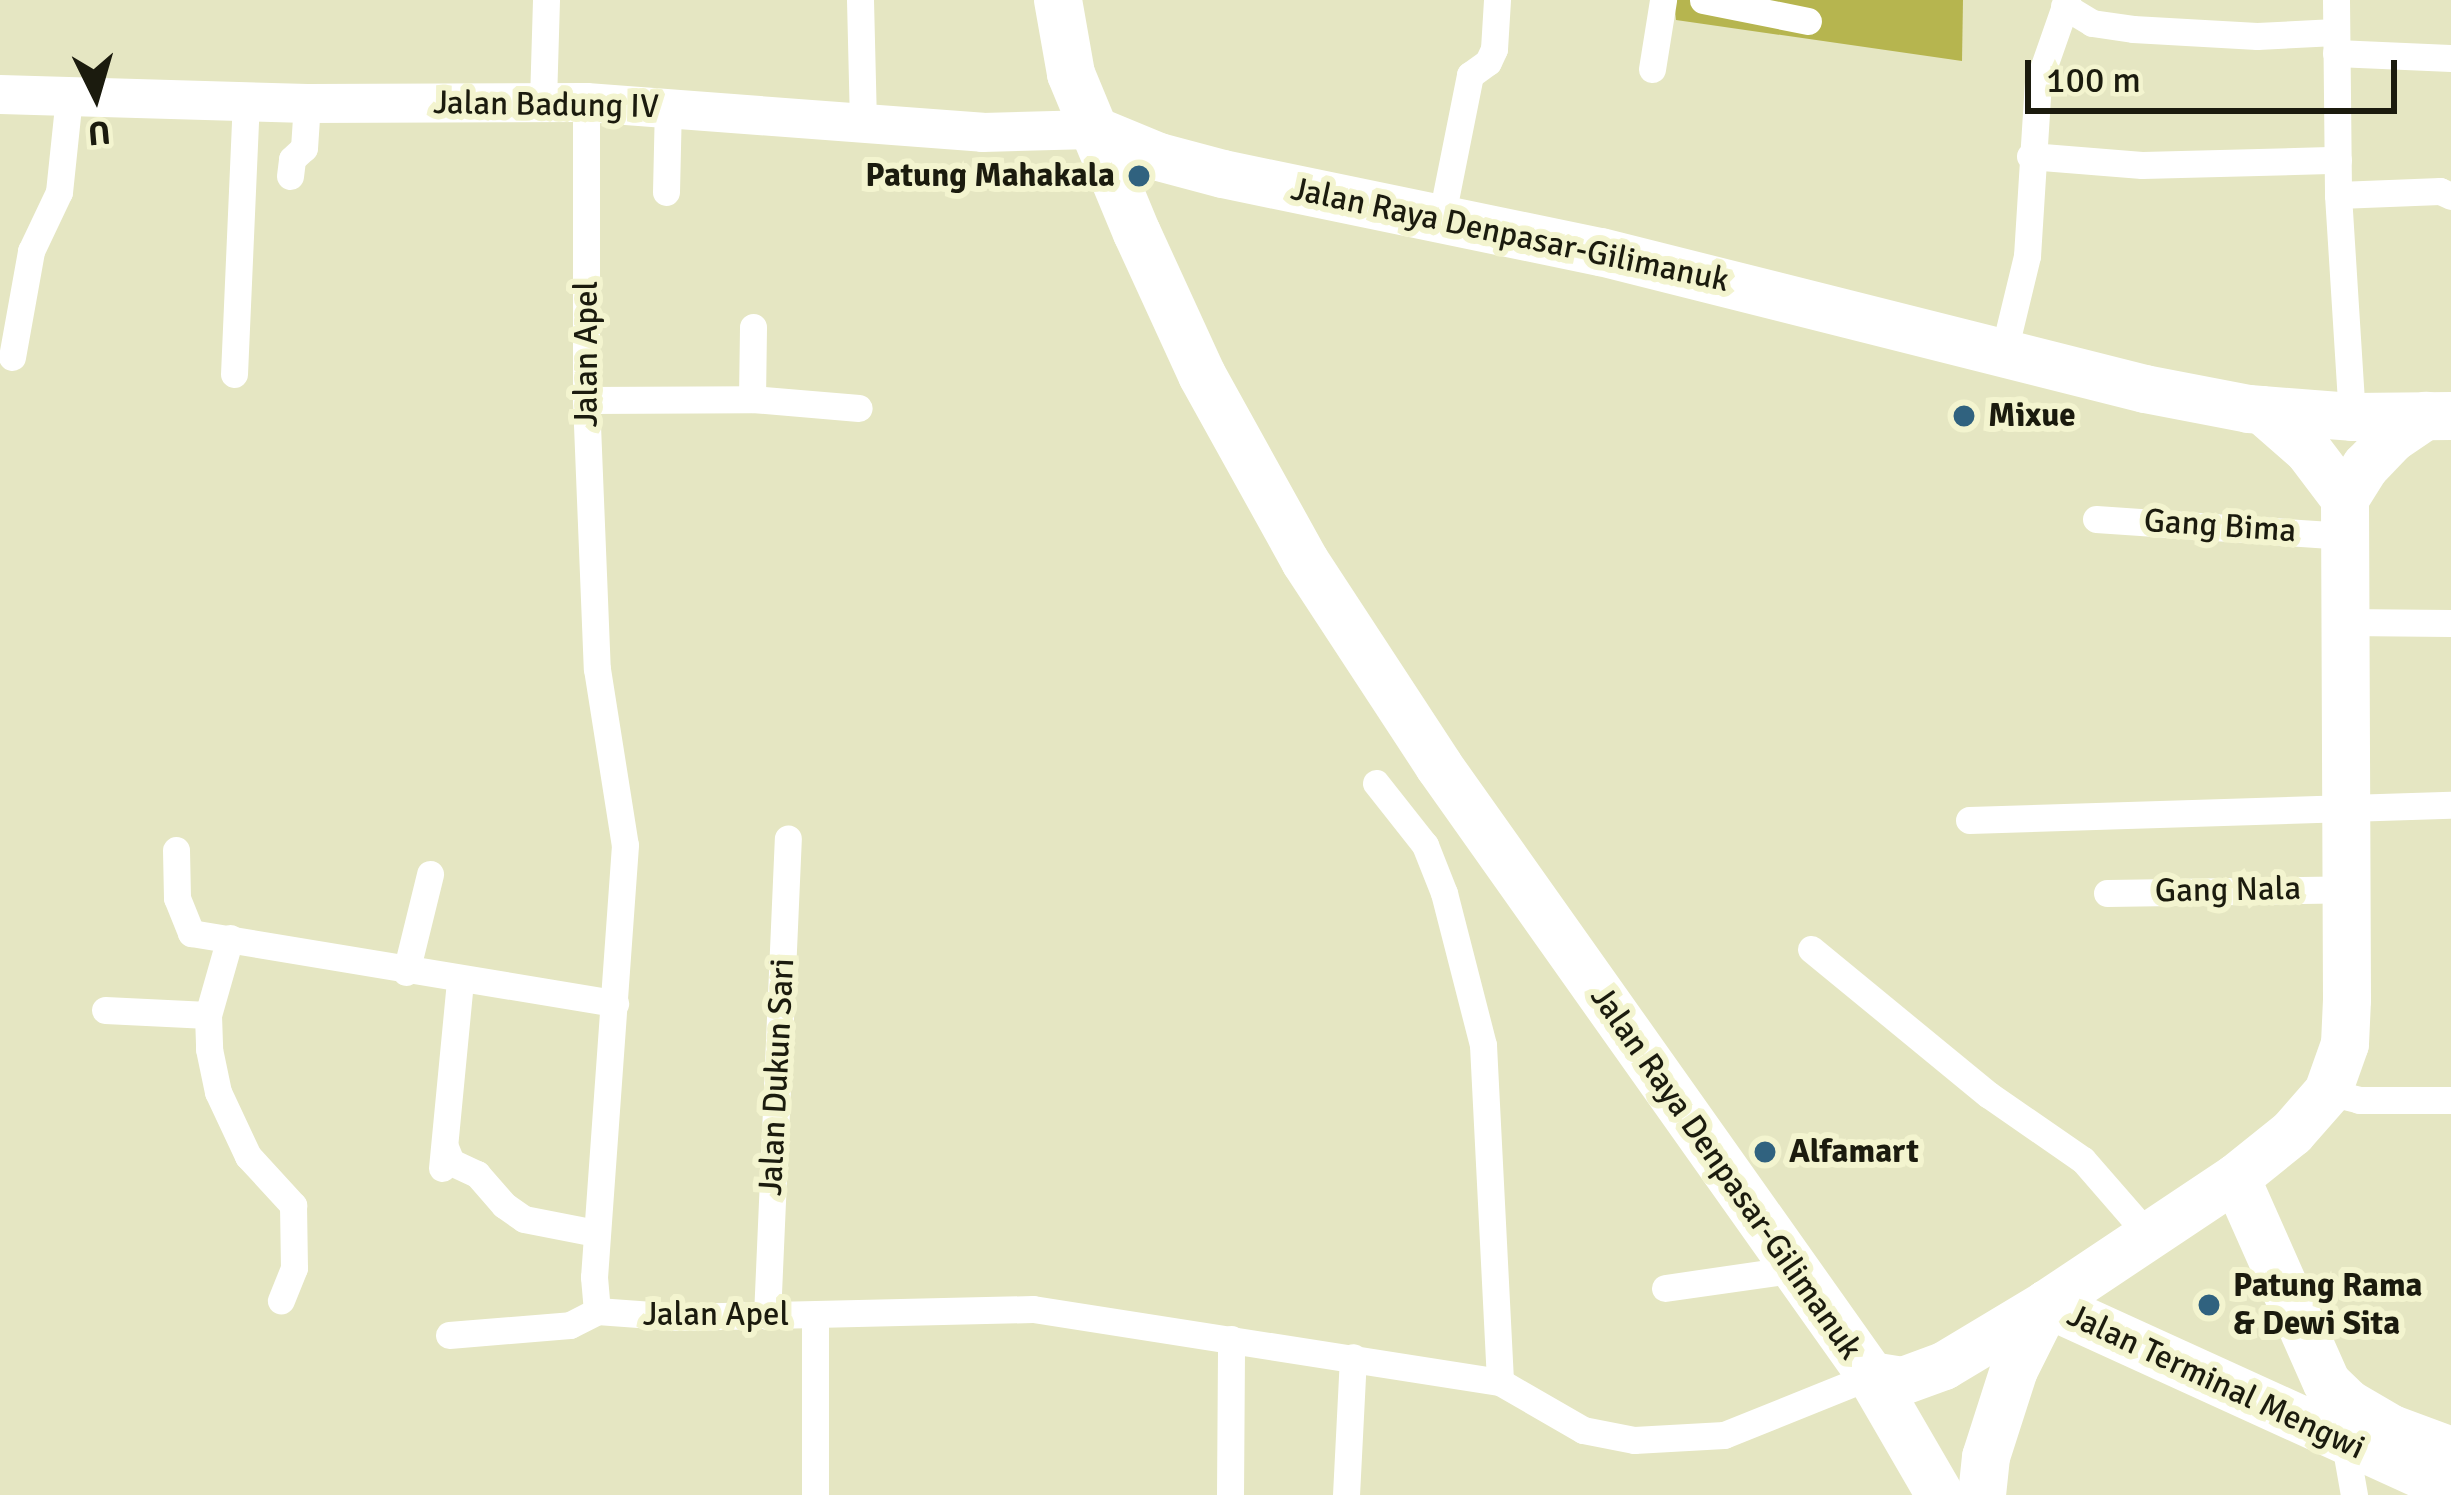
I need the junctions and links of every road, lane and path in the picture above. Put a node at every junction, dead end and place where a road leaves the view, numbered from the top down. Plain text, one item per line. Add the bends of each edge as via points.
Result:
1 (545, 0) edge
2 (860, 0) edge
3 (1058, 0) edge
4 (1497, 0) edge
5 (1663, 0) edge
6 (1703, 0) edge
7 (2336, 0) edge
8 (2066, 3) edge
9 (1808, 21) dead end
10 (2336, 42) junction
11 (2451, 58) edge
12 (1652, 69) dead end
13 (0, 94) edge
14 (69, 97) junction
15 (543, 101) junction
16 (246, 102) junction
17 (586, 102) junction
18 (307, 103) junction
19 (668, 107) junction
20 (863, 122) junction
21 (1091, 129) junction
22 (2030, 156) junction
23 (2338, 160) junction
24 (1223, 173) junction
25 (290, 176) dead end
26 (666, 192) dead end
27 (2338, 195) junction
28 (2451, 196) edge
29 (1442, 215) junction
30 (1137, 233) junction
31 (753, 327) dead end
32 (2004, 350) junction
33 (12, 357) dead end
34 (234, 374) dead end
35 (752, 399) junction
36 (586, 400) junction
37 (859, 408) dead end
38 (2262, 410) junction
39 (2439, 416) edge
40 (2351, 417) junction
41 (2345, 517) junction
42 (2096, 518) dead end
43 (2451, 623) edge
44 (2337, 632) junction
45 (1376, 783) dead end
46 (2451, 805) edge
47 (2349, 807) junction
48 (1969, 820) dead end
49 (788, 838) dead end
50 (176, 850) dead end
51 (430, 874) dead end
52 (2350, 889) junction
53 (2107, 893) dead end
54 (241, 941) junction
55 (1811, 949) dead end
56 (406, 972) junction
57 (460, 981) junction
58 (614, 1003) junction
59 (105, 1010) dead end
60 (208, 1016) junction
61 (2327, 1092) junction
62 (2451, 1100) edge
63 (2236, 1178) junction
64 (596, 1233) junction
65 (2149, 1235) junction
66 (1796, 1269) junction
67 (1665, 1288) dead end
68 (281, 1301) dead end
69 (2047, 1304) junction
70 (597, 1311) junction
71 (815, 1315) junction
72 (767, 1316) junction
73 (449, 1335) dead end
74 (1231, 1340) junction
75 (1353, 1357) junction
76 (1871, 1376) junction
77 (1500, 1382) junction
78 (2345, 1444) junction
79 (2451, 1451) edge
80 (2451, 1488) edge
81 (815, 1495) edge
82 (1230, 1495) edge
83 (1346, 1495) edge
84 (1940, 1495) edge
85 (1982, 1495) edge
86 (2354, 1495) edge

1 - 15 street
2 - 20 street
3 - 21 highway, Jalan Raya Denpasar-Gilimanuk via 1065,55
4 - 29 street via 1494,50 1470,75
5 - 12 street
6 - 9 street
7 - 10 street
8 - 10 street via 2092,23 2133,29
8 - 22 street via 2038,83
10 - 11 street
10 - 23 street
13 - 14 street, Jalan Badung IV
14 - 16 street, Jalan Badung IV
14 - 33 street via 59,192 31,251
15 - 17 street, Jalan Badung IV
15 - 18 street, Jalan Badung IV
16 - 18 street, Jalan Badung IV
16 - 34 street
17 - 19 street, Jalan Badung IV
17 - 36 street, Jalan Apel
18 - 25 street via 304,148
19 - 20 street, Jalan Badung IV
19 - 26 street
20 - 21 street, Jalan Badung IV via 982,132
21 - 24 highway, Jalan Raya Denpasar-Gilimanuk
21 - 30 highway, Jalan Raya Denpasar-Gilimanuk
22 - 23 street via 2142,164
22 - 32 street via 2026,256
23 - 27 street
24 - 29 highway, Jalan Raya Denpasar-Gilimanuk
24 - 30 highway via 1167,185
27 - 28 street
27 - 40 street
29 - 32 highway, Jalan Raya Denpasar-Gilimanuk
30 - 66 highway, Jalan Raya Denpasar-Gilimanuk via 1202,375 1305,561 1439,766
31 - 35 street
32 - 38 highway, Jalan Raya Denpasar-Gilimanuk via 2145,389
35 - 36 street
35 - 37 street
36 - 58 street, Jalan Apel via 597,669 625,845
38 - 40 highway, Jalan Raya Denpasar-Gilimanuk
38 - 41 highway via 2308,450
39 - 40 highway, Jalan Raya Denpasar-Gilimanuk
39 - 41 highway, Jalan Raya Denpasar-Gilimanuk via 2393,437
41 - 42 street, Gang Bima
41 - 44 highway, Jalan Raya Denpasar-Gilimanuk
43 - 44 street
44 - 47 highway, Jalan Raya Denpasar-Gilimanuk
45 - 77 street via 1425,845 1483,1045
46 - 47 street
47 - 48 street
47 - 52 highway, Jalan Raya Denpasar-Gilimanuk
49 - 72 street, Jalan Dukun Sari
50 - 54 street via 187,931
51 - 56 street
52 - 53 street, Gang Nala
52 - 61 highway, Jalan Raya Denpasar-Gilimanuk via 2345,1044
54 - 56 street
54 - 60 street
55 - 65 street via 1988,1095 2083,1160
56 - 57 street
57 - 58 street
57 - 64 street via 443,1158 477,1174 524,1219
58 - 64 street, Jalan Apel
59 - 60 street
60 - 68 street via 227,1112 248,1156 293,1205 293,1268
61 - 62 street
61 - 63 highway, Jalan Raya Denpasar-Gilimanuk
63 - 65 highway, Jalan Raya Denpasar-Gilimanuk
63 - 79 highway, Jalan Terminal Mengwi via 2327,1383 2392,1430
64 - 70 street, Jalan Apel
65 - 69 highway, Jalan Raya Denpasar-Gilimanuk
66 - 67 street
66 - 76 highway, Jalan Raya Denpasar-Gilimanuk
69 - 76 highway, Jalan Raya Denpasar-Gilimanuk via 1944,1366 1903,1381
69 - 78 highway, Jalan Terminal Mengwi
69 - 85 highway via 2014,1370
70 - 72 street, Jalan Apel
70 - 73 street via 570,1325
71 - 72 street, Jalan Apel
71 - 74 street, Jalan Apel via 1033,1309
71 - 81 street
74 - 75 street, Jalan Apel
74 - 82 street
75 - 77 street, Jalan Apel
75 - 83 street
76 - 77 street, Jalan Apel via 1724,1436 1648,1440 1602,1438
76 - 84 highway
78 - 80 highway, Jalan Terminal Mengwi
78 - 86 street

